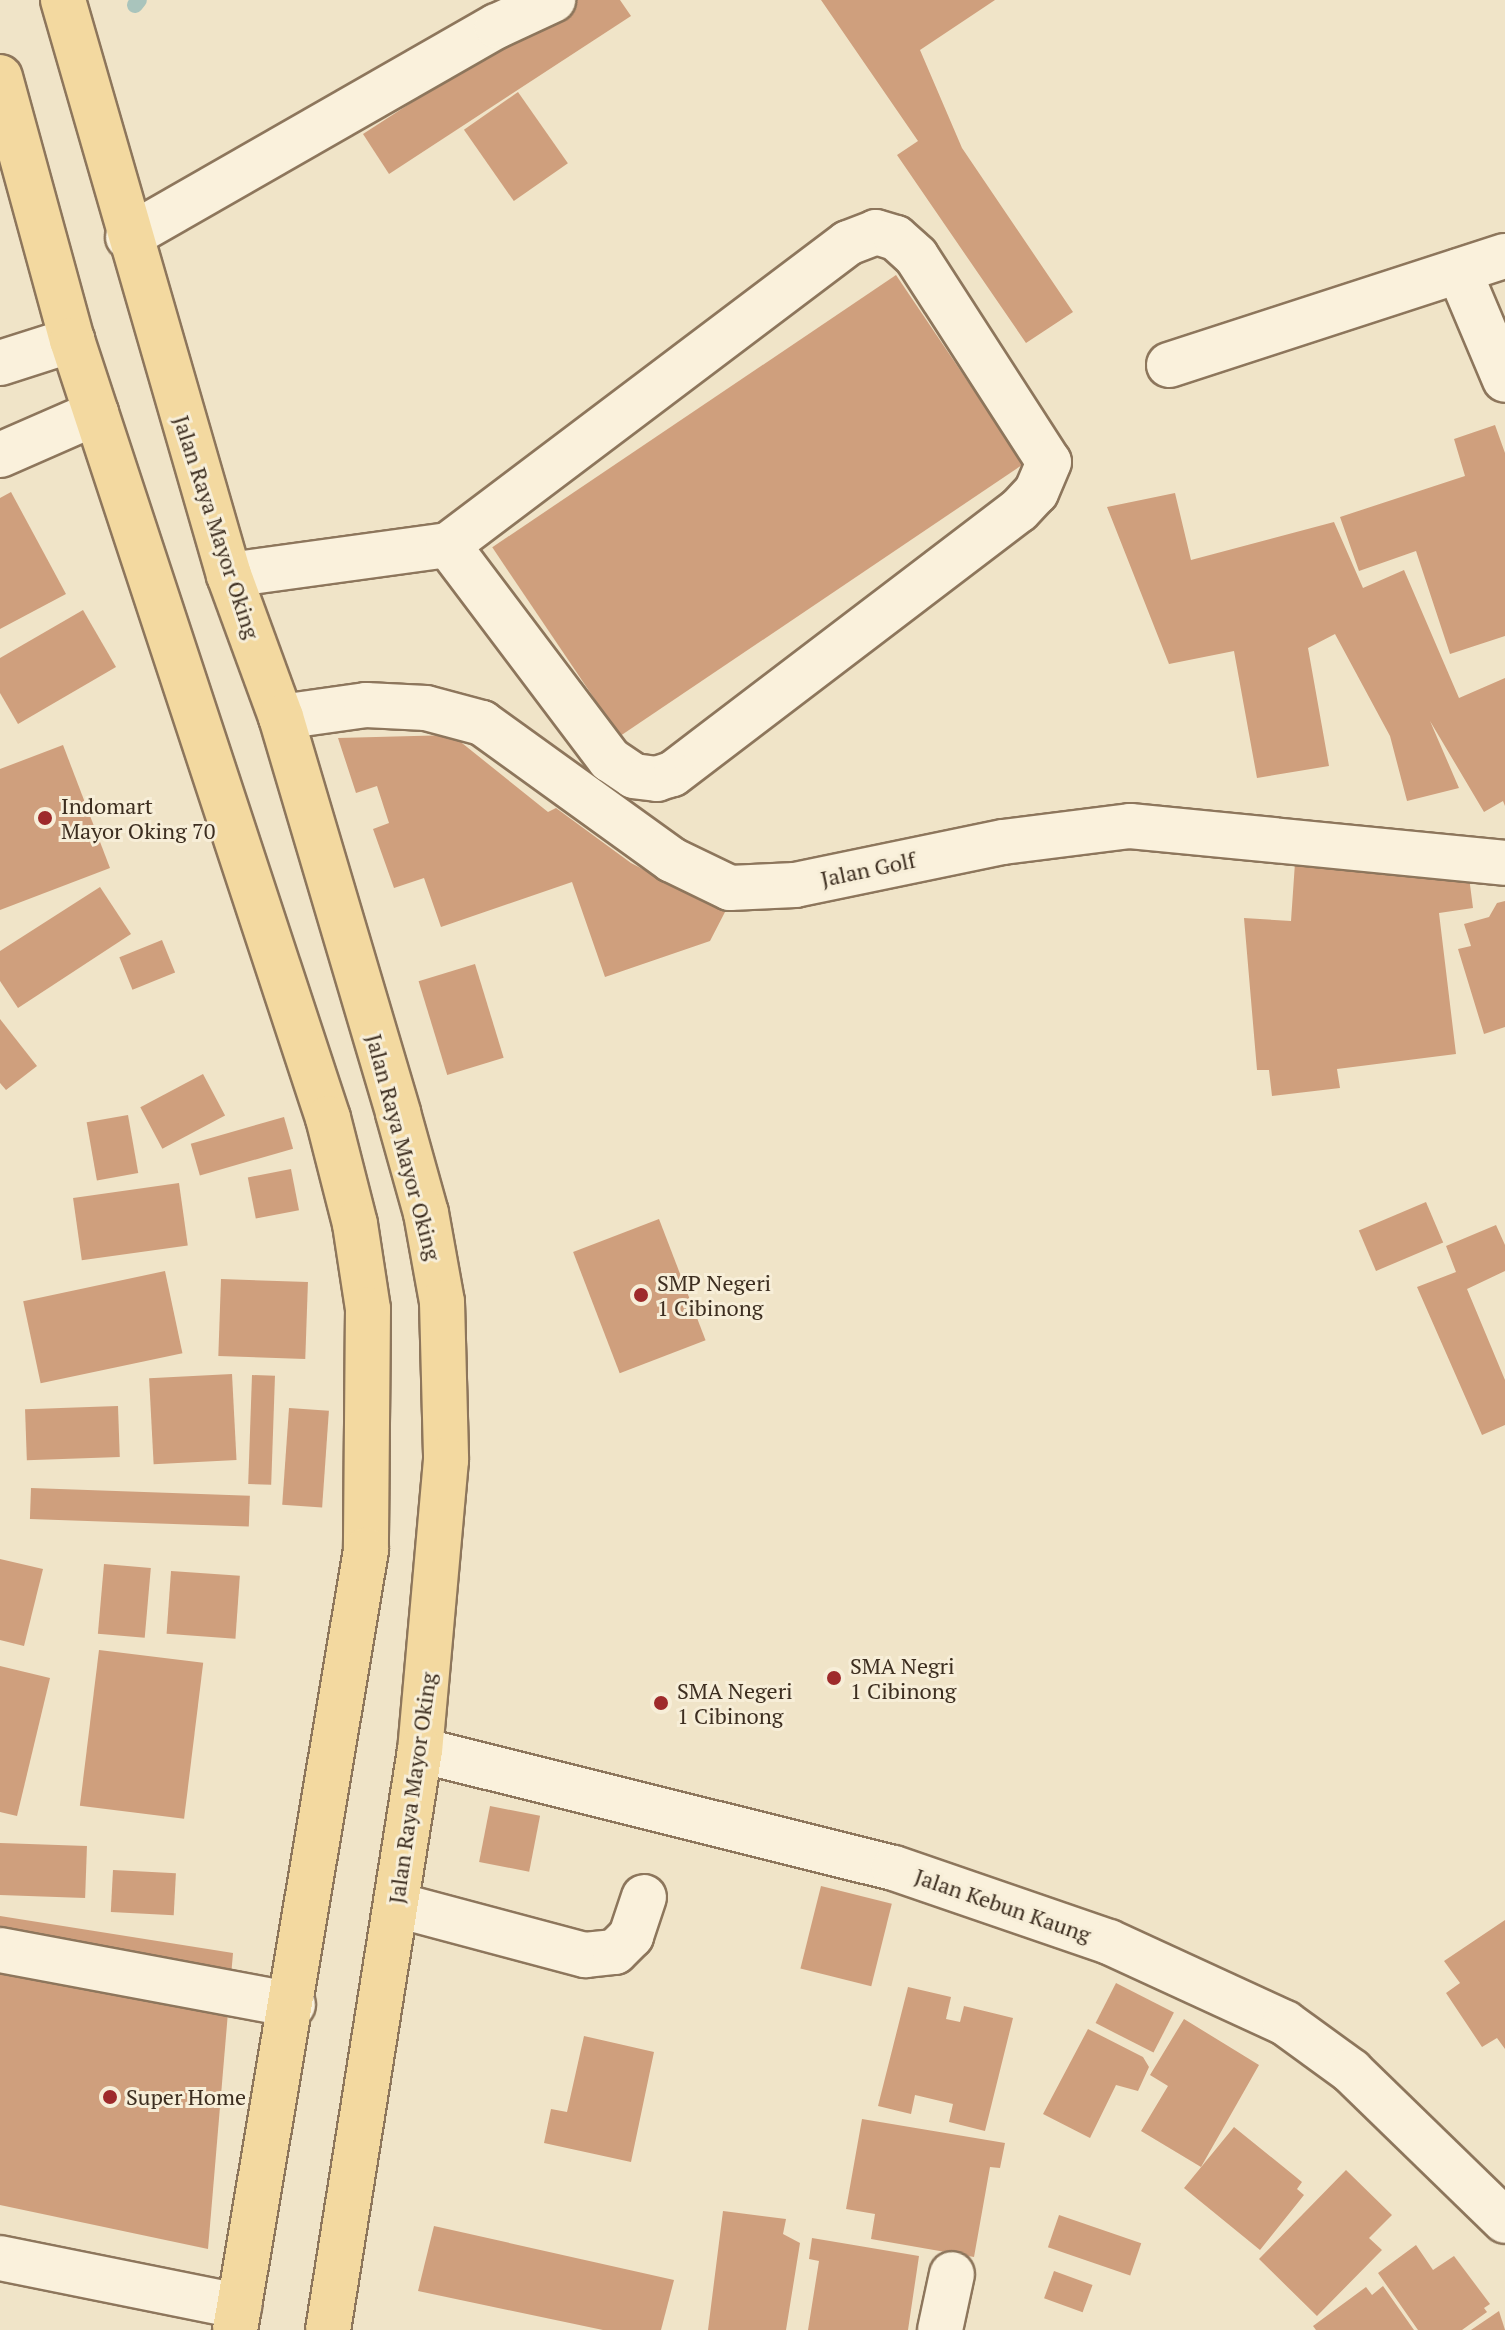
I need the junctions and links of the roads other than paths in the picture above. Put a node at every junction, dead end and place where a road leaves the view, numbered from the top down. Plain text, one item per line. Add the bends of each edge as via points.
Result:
1 (63, 0) edge
2 (553, 0) edge
3 (0, 77) edge
4 (128, 237) junction
5 (1505, 256) edge
6 (1459, 271) junction
7 (72, 340) junction
8 (0, 363) edge
9 (1169, 365) dead end
10 (1505, 380) edge
11 (96, 413) junction
12 (0, 455) edge
13 (448, 545) junction
14 (229, 575) junction
15 (281, 717) junction
16 (1505, 863) edge
17 (420, 1750) junction
18 (644, 1897) dead end
19 (397, 1905) junction
20 (0, 1950) edge
21 (293, 2005) junction
22 (1505, 2221) edge
23 (0, 2258) edge
24 (952, 2274) dead end
25 (237, 2318) edge
26 (328, 2330) edge
27 (940, 2330) edge

1 - 4 main road, Jalan Raya Mayor Oking
2 - 4 street via 497,26
3 - 7 main road
4 - 14 main road, Jalan Raya Mayor Oking
5 - 6 street
6 - 9 street
6 - 10 street
7 - 8 street
7 - 11 main road
11 - 12 street
11 - 21 main road via 328,1118 355,1224 368,1309 366,1550
13 - 13 street via 610,760 634,776 657,779 672,774 1019,510 1036,492 1049,462 916,256 896,238 876,232 848,243
13 - 14 street
14 - 15 main road, Jalan Raya Mayor Oking
15 - 16 street, Jalan Golf via 366,705 426,708 482,723 672,860 730,888 795,885 1003,842 1130,826
15 - 17 main road, Jalan Raya Mayor Oking via 426,1213 442,1302 446,1460
17 - 19 main road, Jalan Raya Mayor Oking
17 - 22 street, Jalan Kebun Kaung via 894,1868 1109,1942 1285,2023 1351,2071
18 - 19 street via 631,1936 615,1952 585,1955
19 - 26 main road, Jalan Raya Mayor Oking
20 - 21 street
21 - 25 main road
23 - 25 street
24 - 27 street

